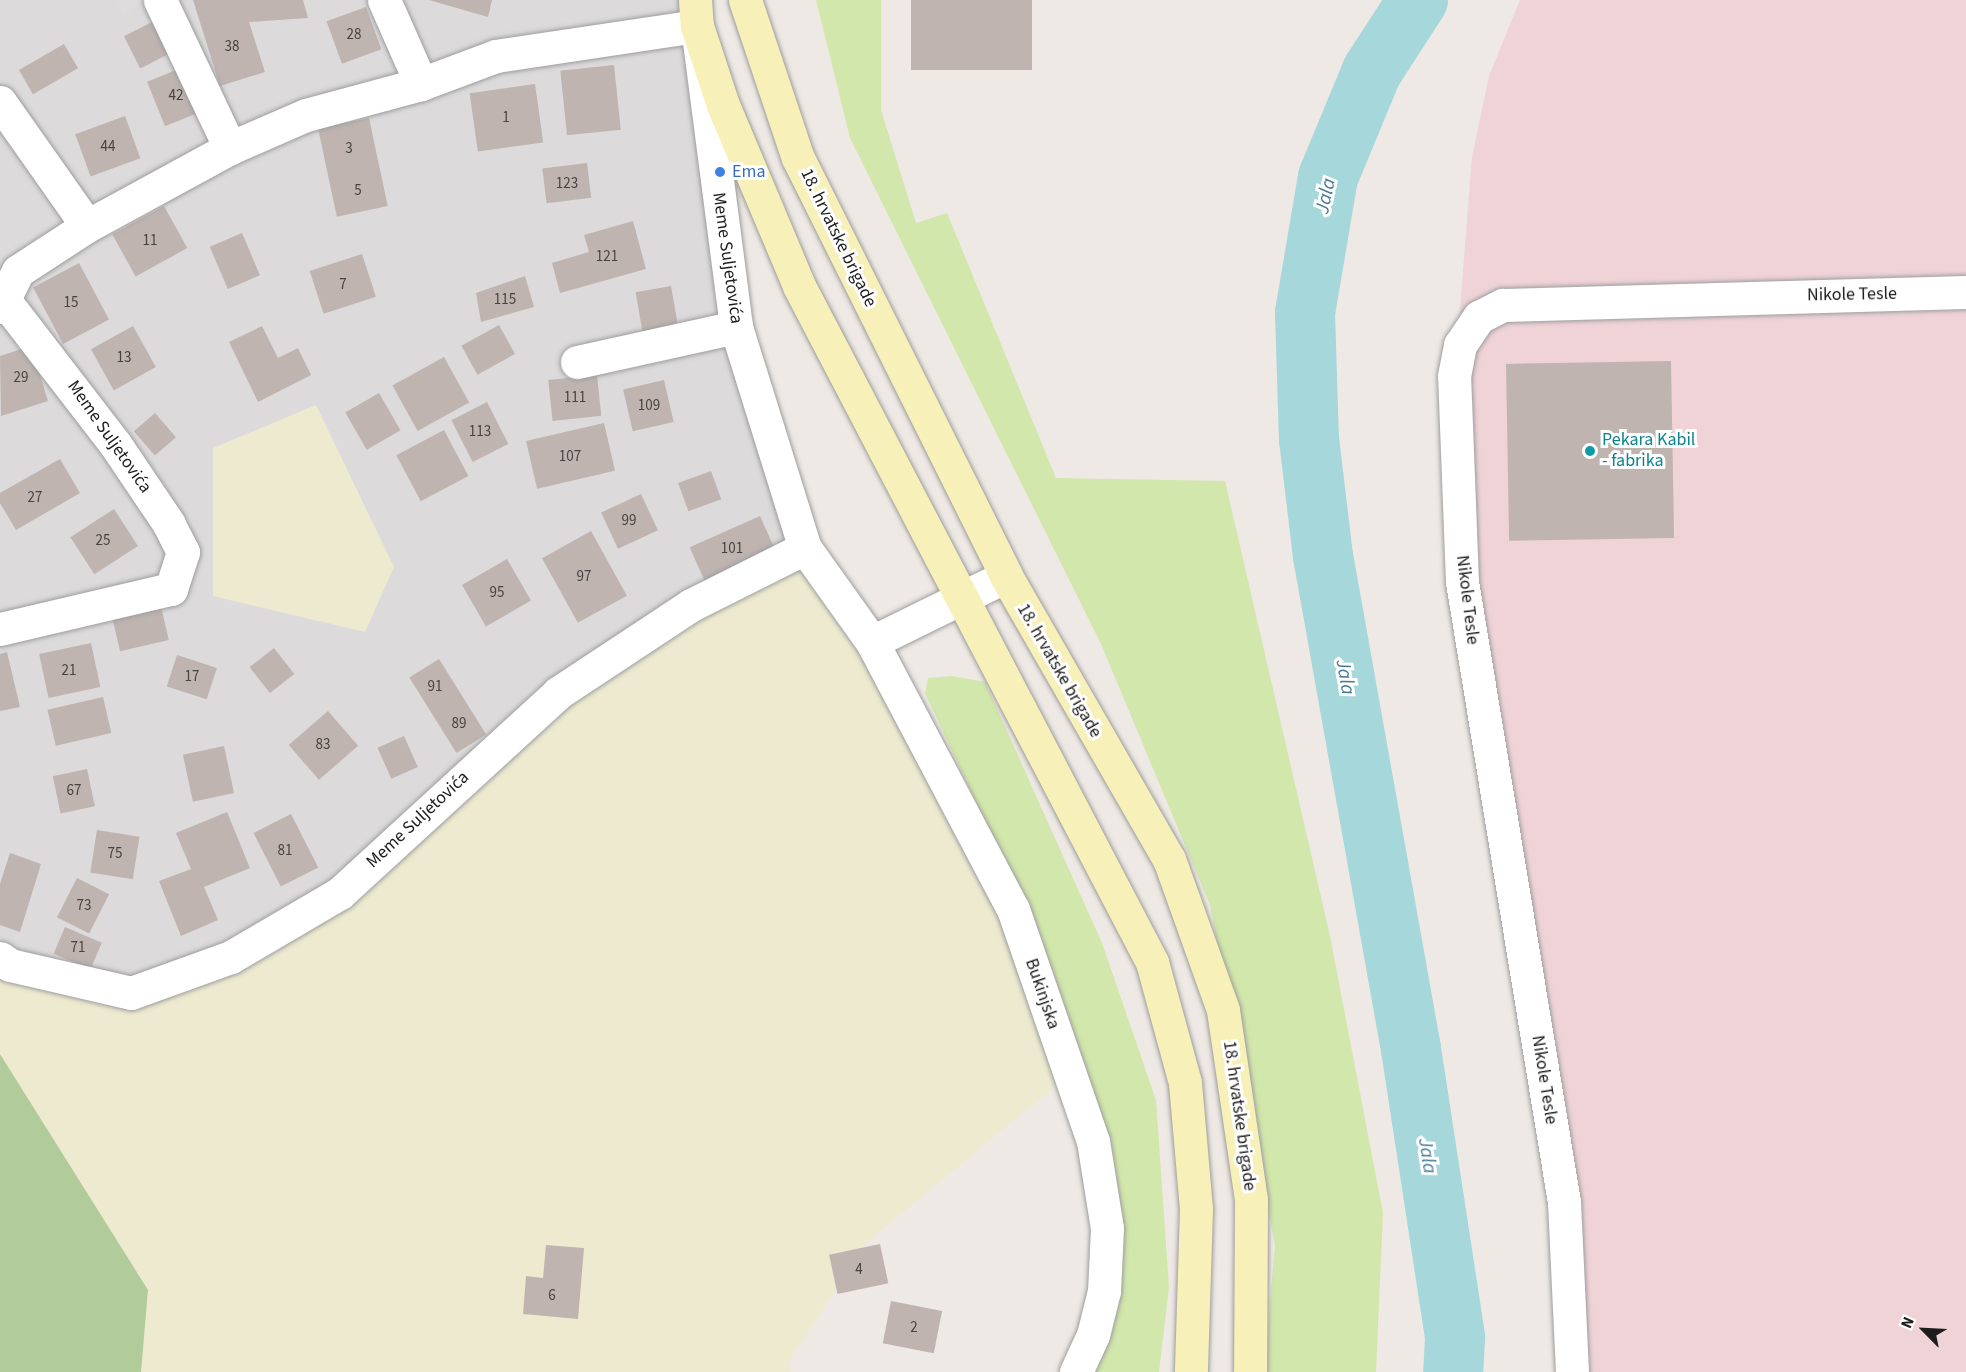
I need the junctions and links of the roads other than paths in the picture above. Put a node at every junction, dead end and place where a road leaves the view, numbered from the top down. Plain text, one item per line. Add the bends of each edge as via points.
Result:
1 (160, 0) edge
2 (384, 0) edge
3 (745, 0) edge
4 (696, 13) edge
5 (421, 84) junction
6 (0, 102) edge
7 (230, 148) junction
8 (87, 226) junction
9 (9, 268) edge
10 (1966, 292) edge
11 (2, 304) edge
12 (736, 327) junction
13 (577, 362) dead end
14 (805, 548) junction
15 (1006, 576) junction
16 (962, 599) junction
17 (0, 629) edge
18 (872, 642) junction
19 (0, 958) edge
20 (1076, 1372) edge
21 (1191, 1372) edge
22 (1250, 1372) edge
23 (1572, 1372) edge

1 - 7 street
2 - 5 street
3 - 15 main road, 18. hrvatske brigade via 798,158
4 - 5 street, Meme Suljetovića via 496,56
4 - 12 street, Meme Suljetovića
4 - 16 main road via 723,105 799,286
5 - 7 street, Meme Suljetovića via 306,115
6 - 8 street
7 - 8 street, Meme Suljetovića
8 - 9 street, Meme Suljetovića
9 - 11 street, Meme Suljetovića
10 - 23 street, Nikole Tesle via 1503,305 1479,317 1460,345 1454,376 1462,582 1564,1202
11 - 17 street, Meme Suljetovića via 116,444 183,552 171,589
12 - 13 street
12 - 14 street, Meme Suljetovića
14 - 18 street, Meme Suljetovića
14 - 19 street, Meme Suljetovića via 692,605 558,693 340,893 231,957 131,993 10,965
15 - 16 street
15 - 22 main road, 18. hrvatske brigade via 1169,859 1223,1010 1251,1200
16 - 18 street
16 - 21 main road via 1152,963 1185,1083 1196,1209
18 - 20 street, Bukinjska via 1013,909 1093,1141 1107,1228 1104,1291 1092,1335

